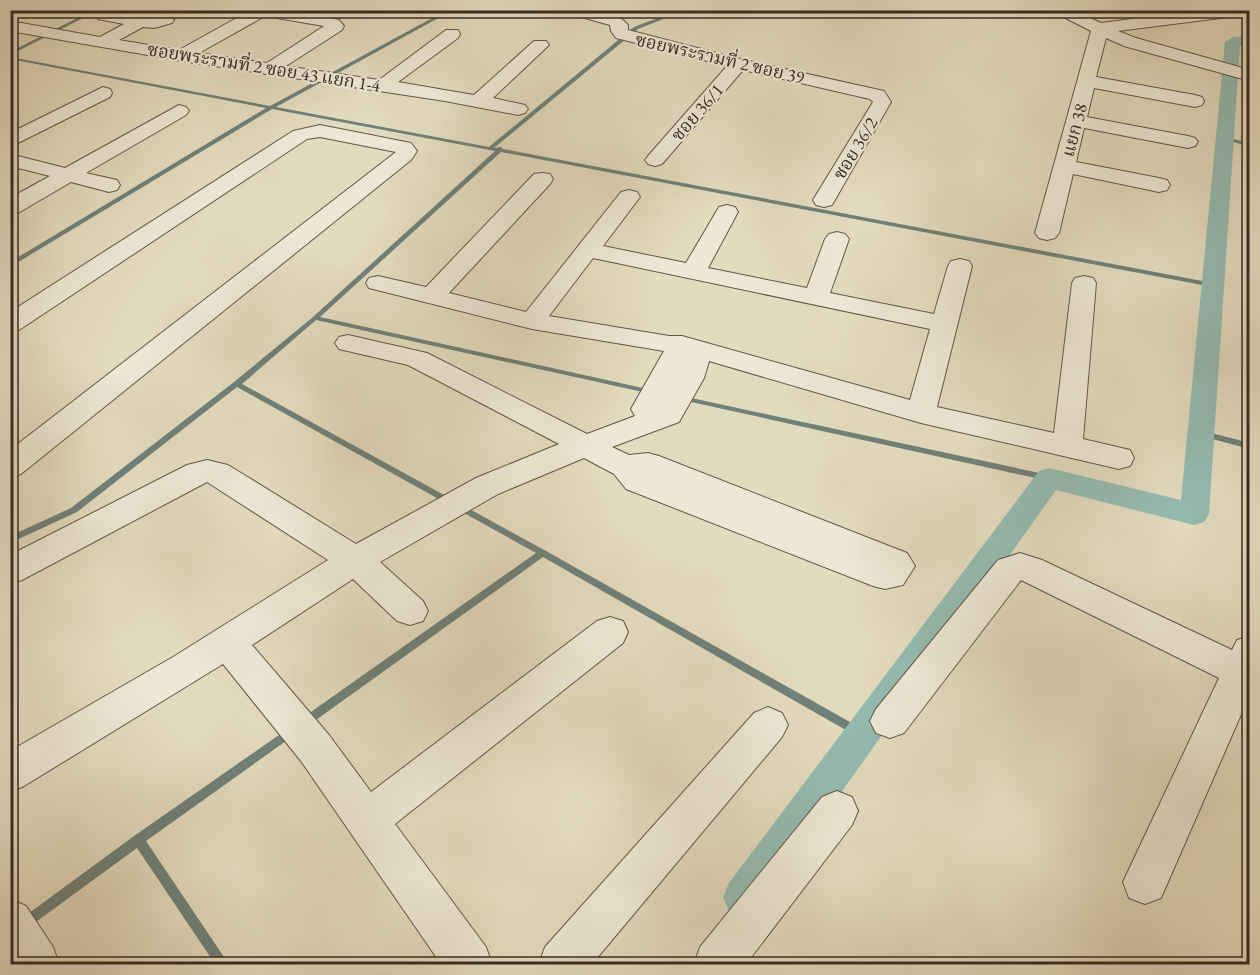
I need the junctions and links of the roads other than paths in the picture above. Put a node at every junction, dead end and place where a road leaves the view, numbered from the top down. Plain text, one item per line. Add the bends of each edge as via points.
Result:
1 (573, 10) edge
2 (1058, 10) edge
3 (1244, 10) edge
4 (261, 11) edge
5 (103, 12) dead end
6 (164, 16) edge
7 (140, 22) junction
8 (10, 26) edge
9 (1100, 27) junction
10 (452, 34) dead end
11 (103, 42) junction
12 (540, 45) dead end
13 (182, 56) junction
14 (739, 64) junction
15 (270, 69) junction
16 (1250, 76) edge
17 (1086, 81) junction
18 (383, 85) junction
19 (103, 93) dead end
20 (877, 95) joint
21 (480, 100) junction
22 (1195, 101) dead end
23 (518, 108) dead end
24 (179, 111) dead end
25 (1076, 121) junction
26 (10, 141) edge
27 (1188, 142) dead end
28 (10, 160) edge
29 (655, 160) dead end
30 (1064, 165) junction
31 (69, 175) junction
32 (542, 179) dead end
33 (109, 185) dead end
34 (1159, 185) dead end
35 (629, 197) dead end
36 (824, 200) dead end
37 (10, 208) edge
38 (727, 213) dead end
39 (1047, 233) dead end
40 (837, 239) dead end
41 (588, 249) junction
42 (960, 266) dead end
43 (693, 272) junction
44 (378, 283) dead end
45 (1083, 284) dead end
46 (432, 296) junction
47 (816, 297) junction
48 (532, 321) junction
49 (10, 324) edge
50 (944, 324) junction
51 (348, 343) dead end
52 (690, 347) junction
53 (921, 413) junction
54 (586, 445) junction
55 (1066, 446) junction
56 (1119, 458) dead end
57 (10, 466) edge
58 (625, 466) junction
59 (355, 560) junction
60 (10, 571) edge
61 (410, 611) dead end
62 (610, 632) dead end
63 (227, 642) junction
64 (1246, 666) edge
65 (890, 721) dead end
66 (768, 725) dead end
67 (10, 773) edge
68 (837, 811) dead end
69 (367, 820) junction
70 (1145, 882) dead end
71 (469, 964) edge
72 (562, 964) edge
73 (717, 964) edge

1 - 14 street, ซอยพระรามที่ 2 ซอย 39 via 616,22 622,34
2 - 9 street
3 - 9 street
4 - 13 street
4 - 15 street via 336,26
5 - 7 street via 104,16
6 - 7 street
7 - 11 street
8 - 11 street, ซอยพระรามที่ 2 ซอย 43 แยก 1-4
9 - 16 street via 1130,42
9 - 17 street, แยก 38
10 - 18 street
11 - 13 street, ซอยพระรามที่ 2 ซอย 43 แยก 1-4
12 - 21 street
13 - 15 street, ซอยพระรามที่ 2 ซอย 43 แยก 1-4
14 - 20 street, ซอยพระรามที่ 2 ซอย 39
14 - 29 street, ซอย 36/1
15 - 18 street, ซอยพระรามที่ 2 ซอย 43 แยก 1-4
17 - 22 street
17 - 25 street, แยก 38
18 - 21 street, ซอยพระรามที่ 2 ซอย 43 แยก 1-4
19 - 26 street
20 - 36 street, ซอย 36/2 via 882,102
21 - 23 street, ซอยพระรามที่ 2 ซอย 43 แยก 1-4
24 - 31 street
25 - 27 street
25 - 30 street, แยก 38
28 - 31 street
30 - 34 street
30 - 39 street, แยก 38
31 - 33 street
31 - 37 street
32 - 46 street
35 - 41 street
38 - 43 street
40 - 47 street
41 - 43 street
41 - 48 street
42 - 50 street
43 - 47 street
44 - 46 street
45 - 55 street
46 - 48 street
47 - 50 street
48 - 52 street
49 - 57 street via 300,135 320,131 404,147 408,151
50 - 53 street
51 - 54 street via 417,359
52 - 53 street
52 - 54 street via 662,405
53 - 55 street
54 - 58 street
54 - 59 street via 488,486
55 - 56 street
58 - 58 street via 648,464 898,566 885,576 637,481
59 - 60 street via 207,471
59 - 61 street
59 - 63 street
62 - 69 street
63 - 67 street
63 - 69 street via 315,748
64 - 65 street via 1020,566 1010,569
64 - 70 street
66 - 72 street
68 - 73 street
69 - 71 street

